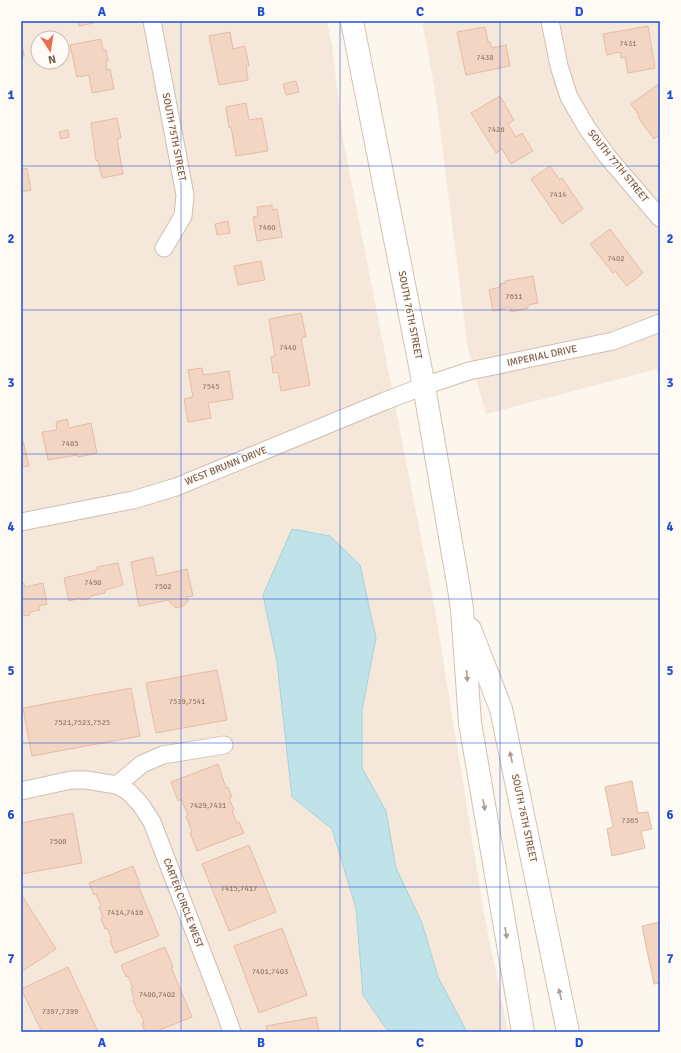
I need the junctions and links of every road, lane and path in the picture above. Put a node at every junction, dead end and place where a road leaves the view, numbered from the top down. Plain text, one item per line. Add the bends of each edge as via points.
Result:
1 (152, 21) edge
2 (352, 21) edge
3 (550, 21) edge
4 (660, 218) edge
5 (164, 248) dead end
6 (660, 323) edge
7 (424, 386) junction
8 (21, 522) edge
9 (462, 609) junction
10 (224, 745) dead end
11 (117, 785) junction
12 (21, 791) edge
13 (232, 1032) edge
14 (523, 1032) edge
15 (568, 1032) edge

1 - 5 street, SOUTH 75TH STREET via 185,195 183,216
2 - 7 main road, SOUTH 76TH STREET
3 - 4 street, SOUTH 77TH STREET via 559,66 569,97 607,156
6 - 7 street, IMPERIAL DRIVE via 613,341 469,371
7 - 8 street, WEST BRUNN DRIVE via 176,487 133,500
7 - 9 main road, SOUTH 76TH STREET
9 -> 14 main road, SOUTH 76TH STREET via 470,723
15 -> 9 main road, SOUTH 76TH STREET via 501,709
10 - 11 street via 163,755 142,764
11 - 12 street via 71,780
11 - 13 street, CARTER CIRCLE WEST via 137,800 152,822

